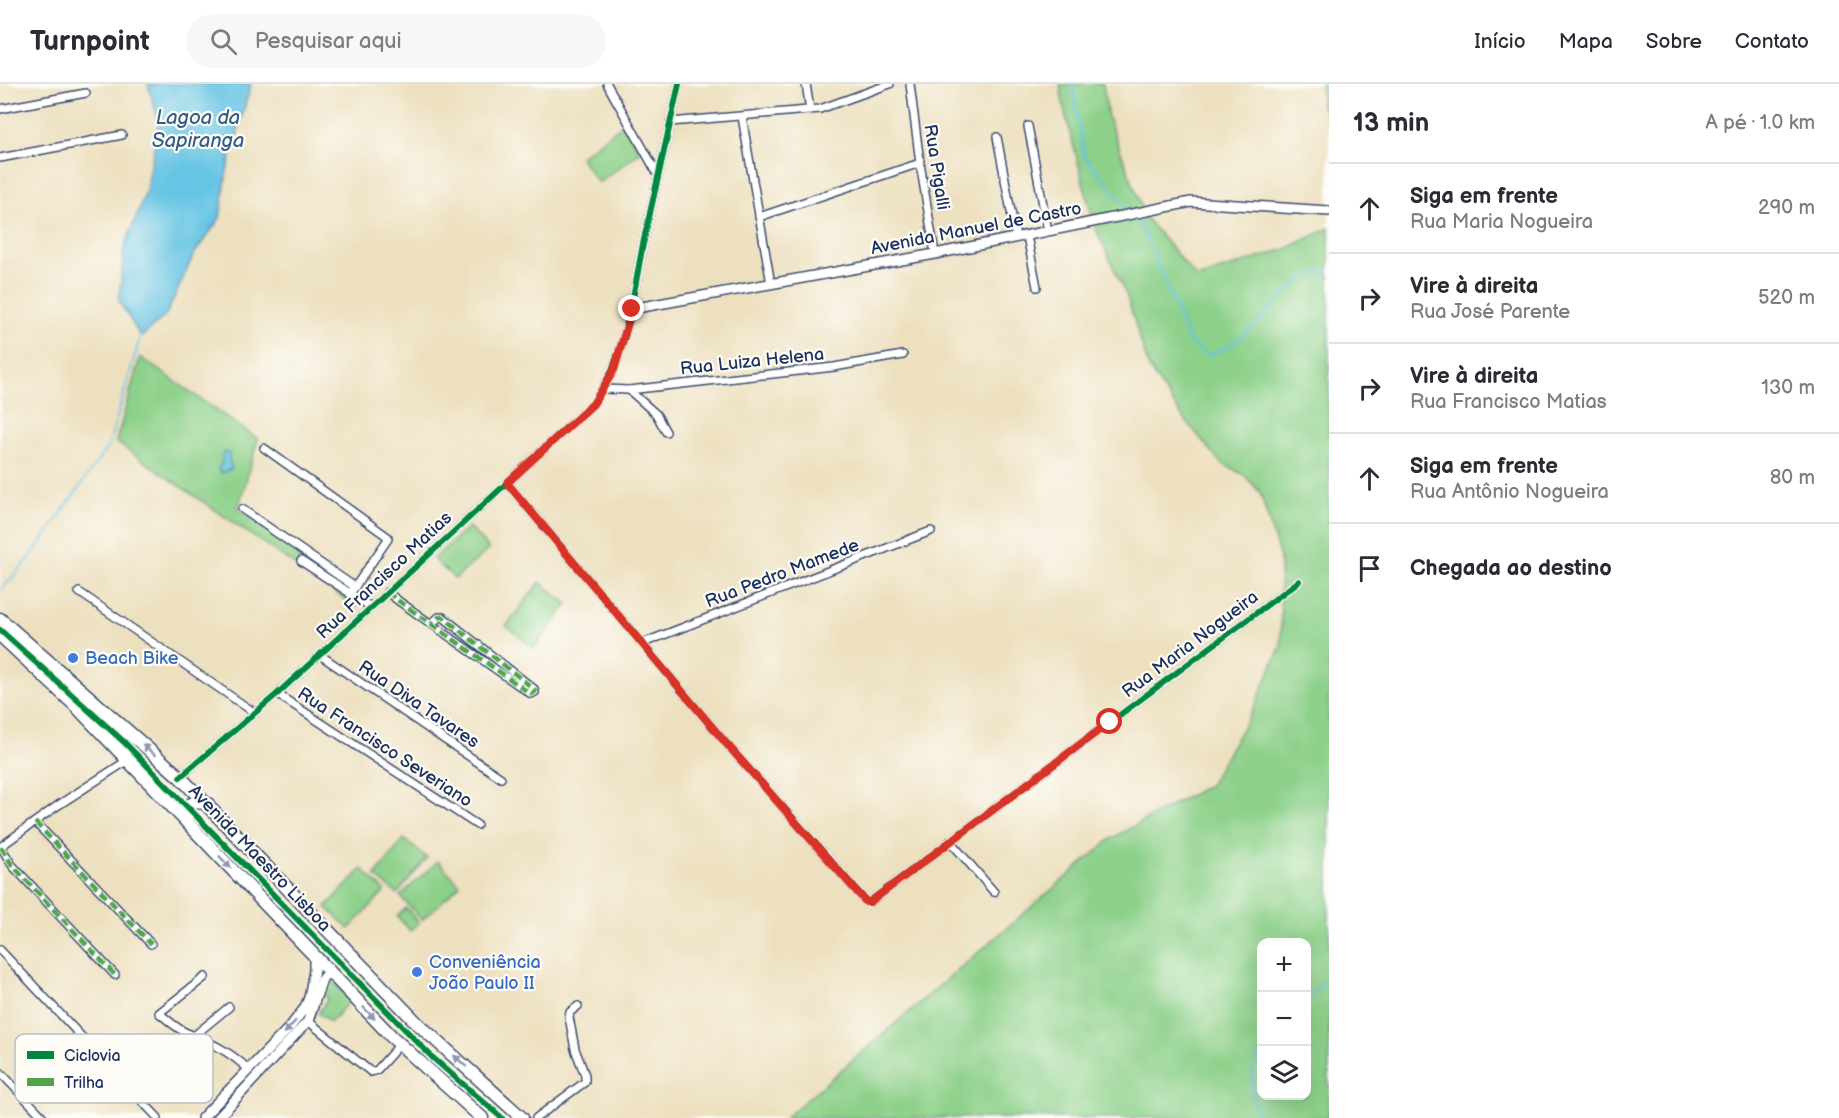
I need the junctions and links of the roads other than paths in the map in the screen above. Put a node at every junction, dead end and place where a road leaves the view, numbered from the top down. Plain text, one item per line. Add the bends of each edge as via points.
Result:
1 (607, 84) edge
2 (679, 84) edge
3 (806, 84) edge
4 (890, 84) edge
5 (910, 84) edge
6 (86, 93) dead end
7 (0, 108) edge
8 (810, 110) junction
9 (742, 117) junction
10 (670, 122) junction
11 (1028, 126) dead end
12 (122, 135) dead end
13 (997, 137) dead end
14 (0, 158) edge
15 (920, 163) junction
16 (658, 175) junction
17 (1329, 211) edge
18 (759, 217) junction
19 (1048, 231) junction
20 (1027, 236) junction
21 (1016, 238) junction
22 (935, 254) junction
23 (771, 284) junction
24 (1036, 287) dead end
25 (632, 309) junction
26 (903, 355) dead end
27 (604, 389) junction
28 (629, 390) junction
29 (666, 432) dead end
30 (264, 448) dead end
31 (507, 483) junction
32 (243, 509) dead end
33 (932, 531) dead end
34 (301, 561) dead end
35 (1299, 581) dead end
36 (353, 591) junction
37 (79, 592) dead end
38 (387, 592) junction
39 (371, 607) junction
40 (0, 619) edge
41 (431, 624) junction
42 (0, 635) edge
43 (643, 643) junction
44 (320, 655) junction
45 (276, 694) junction
46 (255, 713) junction
47 (128, 760) junction
48 (180, 777) junction
49 (501, 778) dead end
50 (208, 804) junction
51 (185, 820) junction
52 (35, 822) junction
53 (477, 825) dead end
54 (950, 840) junction
55 (0, 847) edge
56 (994, 892) dead end
57 (151, 944) dead end
58 (0, 950) edge
59 (314, 955) junction
60 (328, 971) junction
61 (115, 975) dead end
62 (204, 977) dead end
63 (578, 1006) dead end
64 (230, 1007) dead end
65 (308, 1022) junction
66 (79, 1034) edge
67 (190, 1034) edge
68 (196, 1034) edge
69 (400, 1044) junction
70 (213, 1045) edge
71 (249, 1070) junction
72 (0, 1072) edge
73 (256, 1077) junction
74 (15, 1088) edge
75 (503, 1101) junction
76 (30, 1103) edge
77 (144, 1103) edge
78 (44, 1118) edge
79 (158, 1118) edge
80 (202, 1118) edge
81 (218, 1118) edge
82 (482, 1118) edge
83 (506, 1118) edge
84 (522, 1118) edge
85 (536, 1118) edge

1 - 16 street
2 - 10 street, Rua Francisco Matias
3 - 8 street
4 - 8 street
5 - 15 street, Rua Pigalli
6 - 7 street
8 - 9 street
9 - 10 street
9 - 18 street
10 - 16 street, Rua Francisco Matias
11 - 19 street
12 - 14 street
13 - 21 street
15 - 18 street
15 - 22 street, Rua Pigalli
16 - 25 street, Rua Francisco Matias
17 - 19 street, Avenida Manuel de Castro via 1191,202
18 - 23 street
19 - 20 street, Avenida Manuel de Castro
20 - 21 street, Avenida Manuel de Castro
20 - 24 street
21 - 22 street, Avenida Manuel de Castro
22 - 23 street, Avenida Manuel de Castro
23 - 25 street, Avenida Manuel de Castro
25 - 27 street, Rua Francisco Matias via 616,364
26 - 28 street, Rua Luiza Helena via 834,367
27 - 28 street, Rua Luiza Helena
27 - 31 street, Rua Francisco Matias via 590,408
28 - 29 street via 656,414
30 - 36 street via 388,537
31 - 38 street, Rua Francisco Matias
31 - 43 street
32 - 36 street
33 - 43 street, Rua Pedro Mamede
34 - 36 street
35 - 54 street, Rua Maria Nogueira
36 - 39 street
37 - 46 street
38 - 39 street, Rua Francisco Matias
38 - 41 street
39 - 44 street, Rua Francisco Matias
48 -> 40 highway, Avenida Maestro Lisboa
41 - 41 street via 531,694 536,692 443,617
42 - 47 highway, Avenida Maestro Lisboa
43 - 54 street, Rua Maria Nogueira via 868,903
44 - 45 street, Rua Francisco Matias
44 - 49 street, Rua Diva Tavares
45 - 46 street, Rua Francisco Matias
45 - 53 street, Rua Francisco Severiano
46 - 48 street, Rua Francisco Matias
47 - 51 highway, Avenida Maestro Lisboa
47 - 52 street
48 - 50 highway, Avenida Maestro Lisboa
50 - 51 highway via 192,802 186,809
75 -> 50 highway, Avenida Maestro Lisboa via 417,1023
51 -> 59 highway, Avenida Maestro Lisboa
52 - 55 street
52 - 57 street
54 - 56 street
55 - 61 street via 12,865
58 - 66 street
59 - 60 highway, Avenida Maestro Lisboa
59 -> 71 street via 304,1010
60 - 65 street
60 -> 69 highway, Avenida Maestro Lisboa
62 - 67 street via 159,1013
63 - 85 street via 569,1017 585,1082
64 - 68 street
65 - 69 street via 371,1072
65 - 73 street
69 - 82 highway, Avenida Maestro Lisboa
70 - 71 street
71 - 73 street
71 - 80 street
72 - 74 street
73 - 81 street
75 - 83 highway
75 - 84 highway, Avenida Maestro Lisboa
76 - 78 street
77 - 79 street

